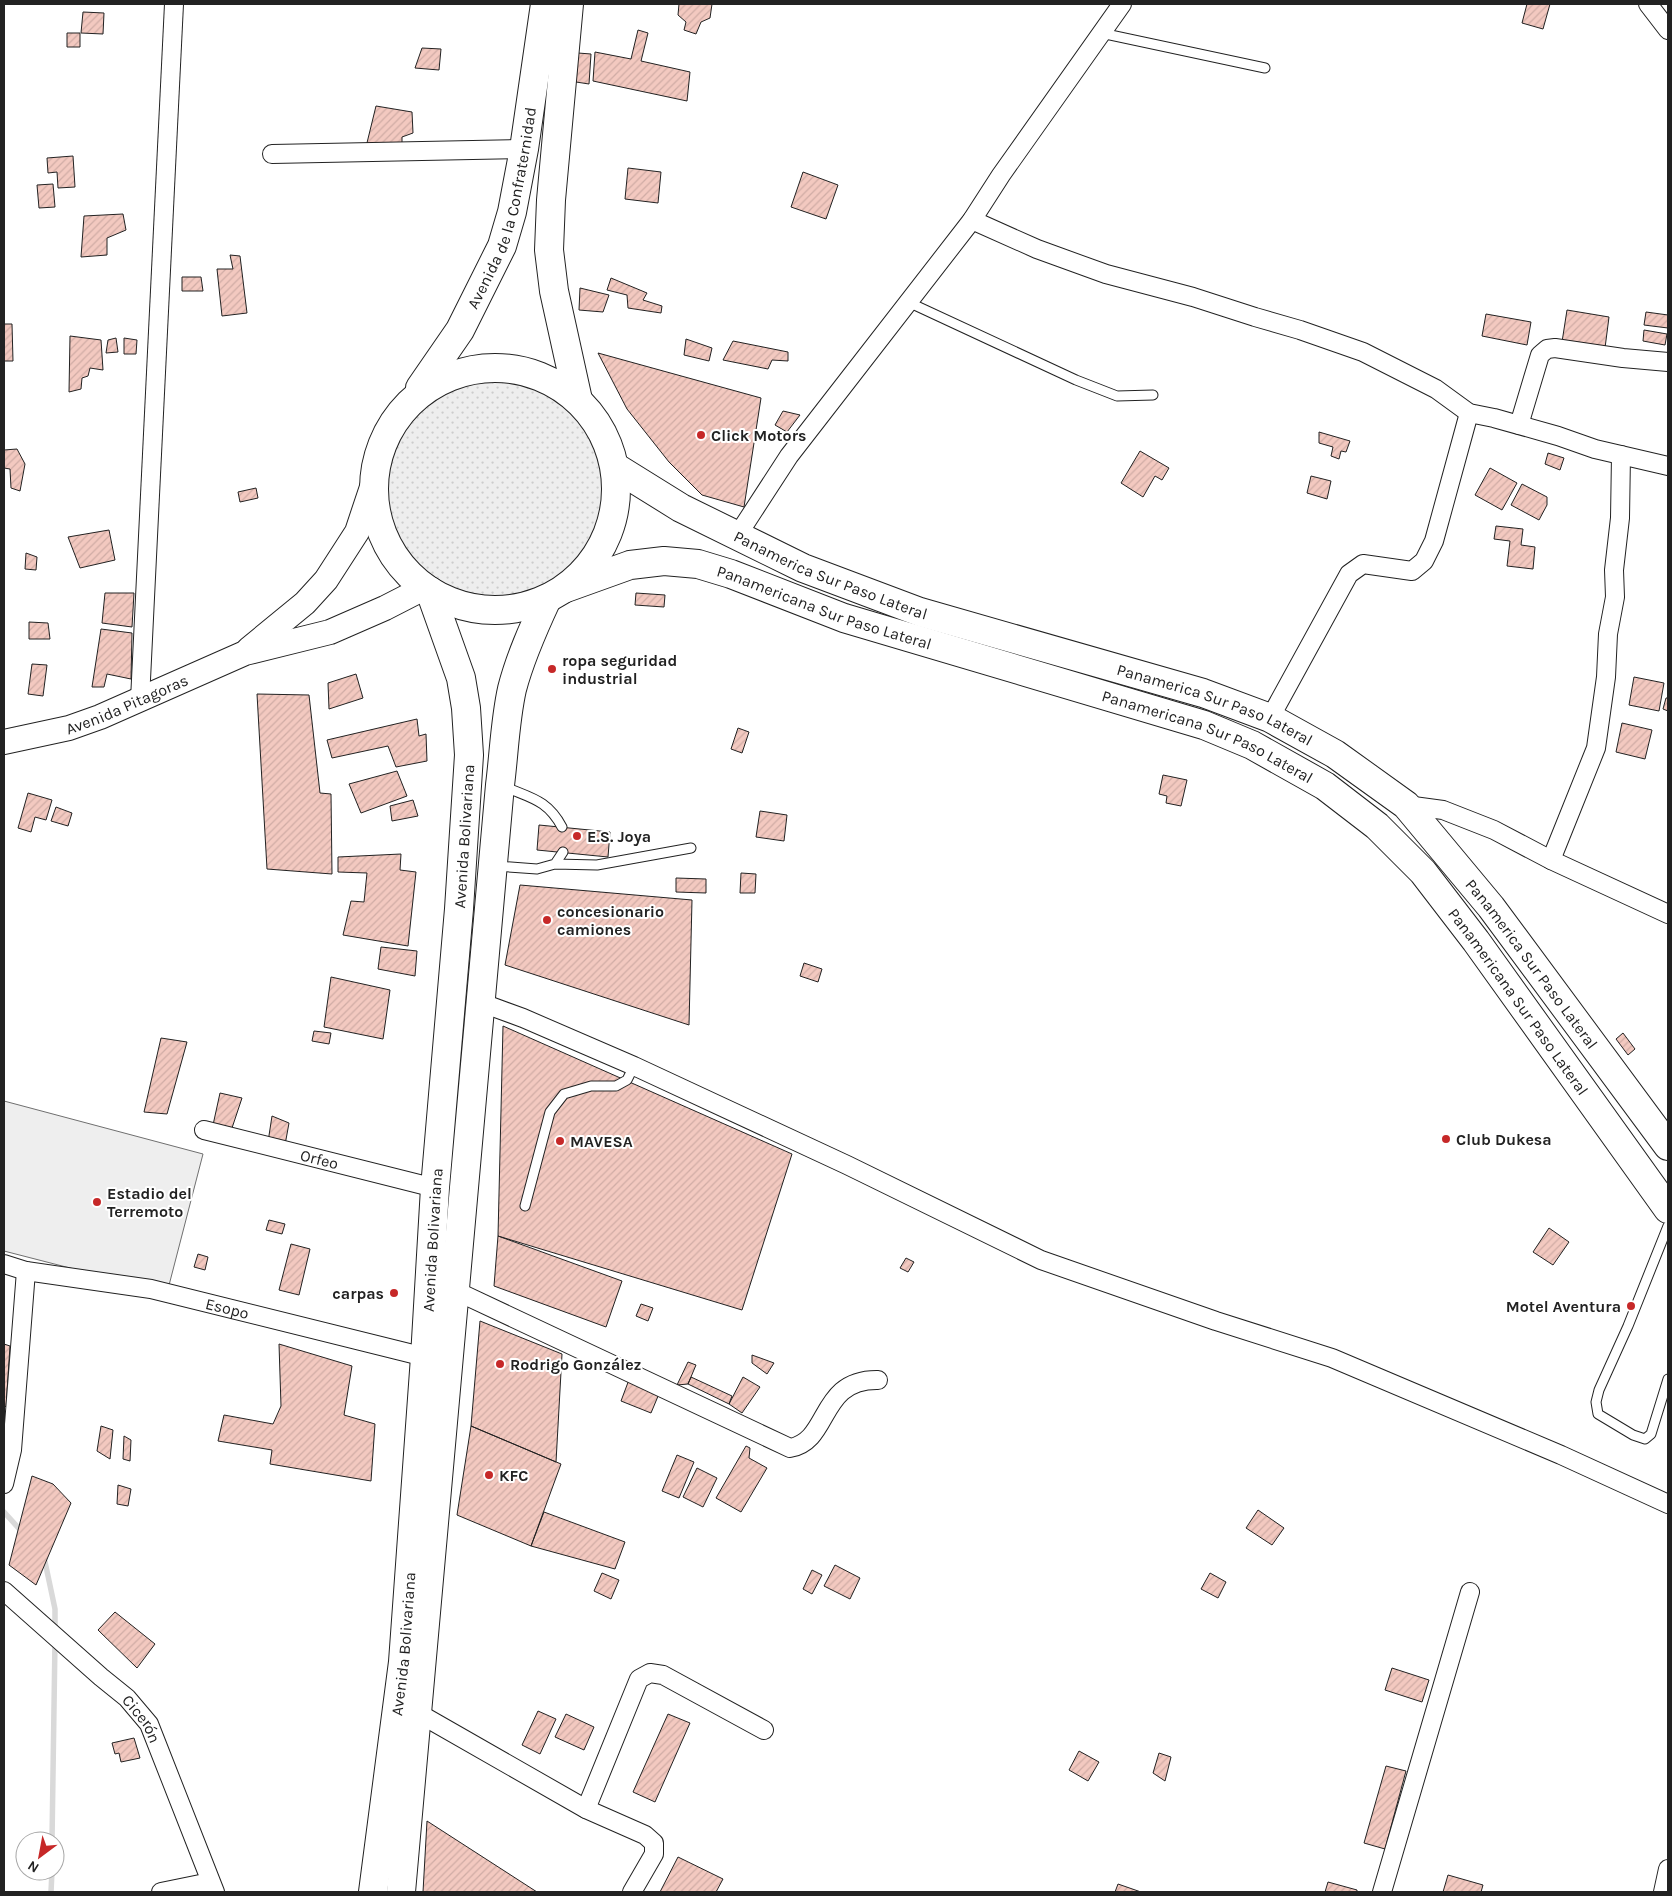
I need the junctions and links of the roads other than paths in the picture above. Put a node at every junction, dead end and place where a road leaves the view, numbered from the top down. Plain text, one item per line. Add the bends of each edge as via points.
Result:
1 (174, 4) edge
2 (545, 4) edge
3 (569, 4) edge
4 (1122, 4) edge
5 (1648, 4) edge
6 (1668, 30) edge
7 (1101, 33) junction
8 (1265, 68) dead end
9 (524, 149) junction
10 (272, 154) dead end
11 (972, 220) junction
12 (908, 302) junction
13 (1668, 362) edge
14 (1153, 395) dead end
15 (415, 396) junction
16 (578, 400) junction
17 (1469, 413) junction
18 (1519, 425) junction
19 (1621, 455) junction
20 (1668, 466) edge
21 (615, 467) junction
22 (372, 487) junction
23 (737, 536) junction
24 (427, 589) junction
25 (556, 594) junction
26 (245, 653) junction
27 (140, 700) junction
28 (1270, 718) junction
29 (4, 742) edge
30 (500, 785) junction
31 (1406, 805) junction
32 (562, 827) dead end
33 (691, 848) dead end
34 (563, 852) dead end
35 (1551, 860) junction
36 (555, 864) junction
37 (493, 866) junction
38 (1668, 914) edge
39 (482, 1003) junction
40 (634, 1066) junction
41 (204, 1130) dead end
42 (1668, 1146) edge
43 (435, 1188) junction
44 (525, 1206) dead end
45 (1668, 1208) edge
46 (1668, 1226) edge
47 (4, 1264) edge
48 (26, 1271) junction
49 (456, 1291) junction
50 (425, 1357) junction
51 (1668, 1379) edge
52 (878, 1380) dead end
53 (4, 1484) edge
54 (1668, 1504) edge
55 (4, 1591) edge
56 (1470, 1592) dead end
57 (418, 1713) junction
58 (764, 1730) dead end
59 (586, 1808) junction
60 (1668, 1869) edge
61 (212, 1887) edge
62 (161, 1892) edge
63 (373, 1892) edge
64 (401, 1892) edge
65 (632, 1892) edge
66 (1382, 1892) edge
67 (1663, 1892) edge

1 - 27 street
2 - 9 highway, Avenida de la Confraternidad
3 - 16 highway, Avenida de la Confraternidad via 551,200 550,250 554,291
4 - 7 street
5 - 6 street
7 - 8 lane
7 - 11 street
9 - 10 street
9 - 15 highway, Avenida de la Confraternidad via 502,246 460,330
11 - 12 street
11 - 17 street via 1037,250 1106,274 1194,297 1363,352 1436,389
12 - 14 lane via 1117,396
12 - 23 street via 789,456
13 - 18 street via 1547,349 1540,355
15 - 16 highway via 445,377 480,368 515,369 548,380
15 - 22 highway via 397,414 384,437
16 - 21 highway via 595,420
17 - 18 street
17 - 28 street via 1434,541 1424,561 1412,571 1362,564 1349,574
18 - 19 street
19 - 20 street
19 - 35 street via 1615,597 1596,748
21 - 23 highway, Panamerica Sur Paso Lateral via 682,508
21 - 25 highway via 616,501 608,535 591,565
22 - 24 highway via 376,516 386,543 402,568
22 - 26 main road, Avenida Pitagoras via 357,532 326,580 305,603
23 - 28 highway, Panamerica Sur Paso Lateral via 803,568 920,612 1203,693
24 - 25 highway, Panamericana Sur Paso Lateral via 452,603 482,610 514,609
24 - 26 main road, Avenida Pitagoras via 330,632
24 - 43 highway, Avenida Bolivariana via 461,678 469,754
25 - 30 highway, Avenida Bolivariana via 526,645 512,691
25 - 45 highway, Panamericana Sur Paso Lateral via 630,565 664,561 698,564 844,618 1204,725 1252,745 1325,786 1377,826 1423,872
26 - 27 main road, Avenida Pitagoras
27 - 29 main road, Avenida Pitagoras via 69,728
28 - 31 highway, Panamerica Sur Paso Lateral via 1335,754
30 - 32 lane via 544,803
30 - 37 highway, Avenida Bolivariana
31 - 35 street via 1443,810 1494,830
31 - 42 highway, Panamerica Sur Paso Lateral via 1491,907
33 - 36 lane via 597,865
34 - 36 lane
35 - 38 street
36 - 37 lane via 537,869
37 - 39 highway, Avenida Bolivariana
39 - 40 street
39 - 49 highway, Avenida Bolivariana
40 - 44 lane via 627,1080 616,1086 591,1086 564,1094 550,1112
40 - 54 street via 1041,1260 1332,1358
41 - 43 street, Orfeo
43 - 50 highway, Avenida Bolivariana
46 - 51 lane via 1599,1390 1598,1414 1633,1435 1645,1438 1651,1434
47 - 48 street, Esopo
48 - 50 street, Esopo via 151,1289
48 - 53 street via 12,1450
49 - 52 street via 790,1448 800,1446 810,1438 840,1392 864,1380
49 - 57 highway, Avenida Bolivariana
50 - 63 highway, Avenida Bolivariana via 403,1662
55 - 61 street, Cicerón via 127,1698 149,1724
56 - 66 street
57 - 59 street
57 - 64 highway, Avenida Bolivariana
58 - 59 street via 663,1675 650,1673 639,1679
59 - 65 street via 645,1835 654,1843 654,1854
60 - 67 street
61 - 62 street

